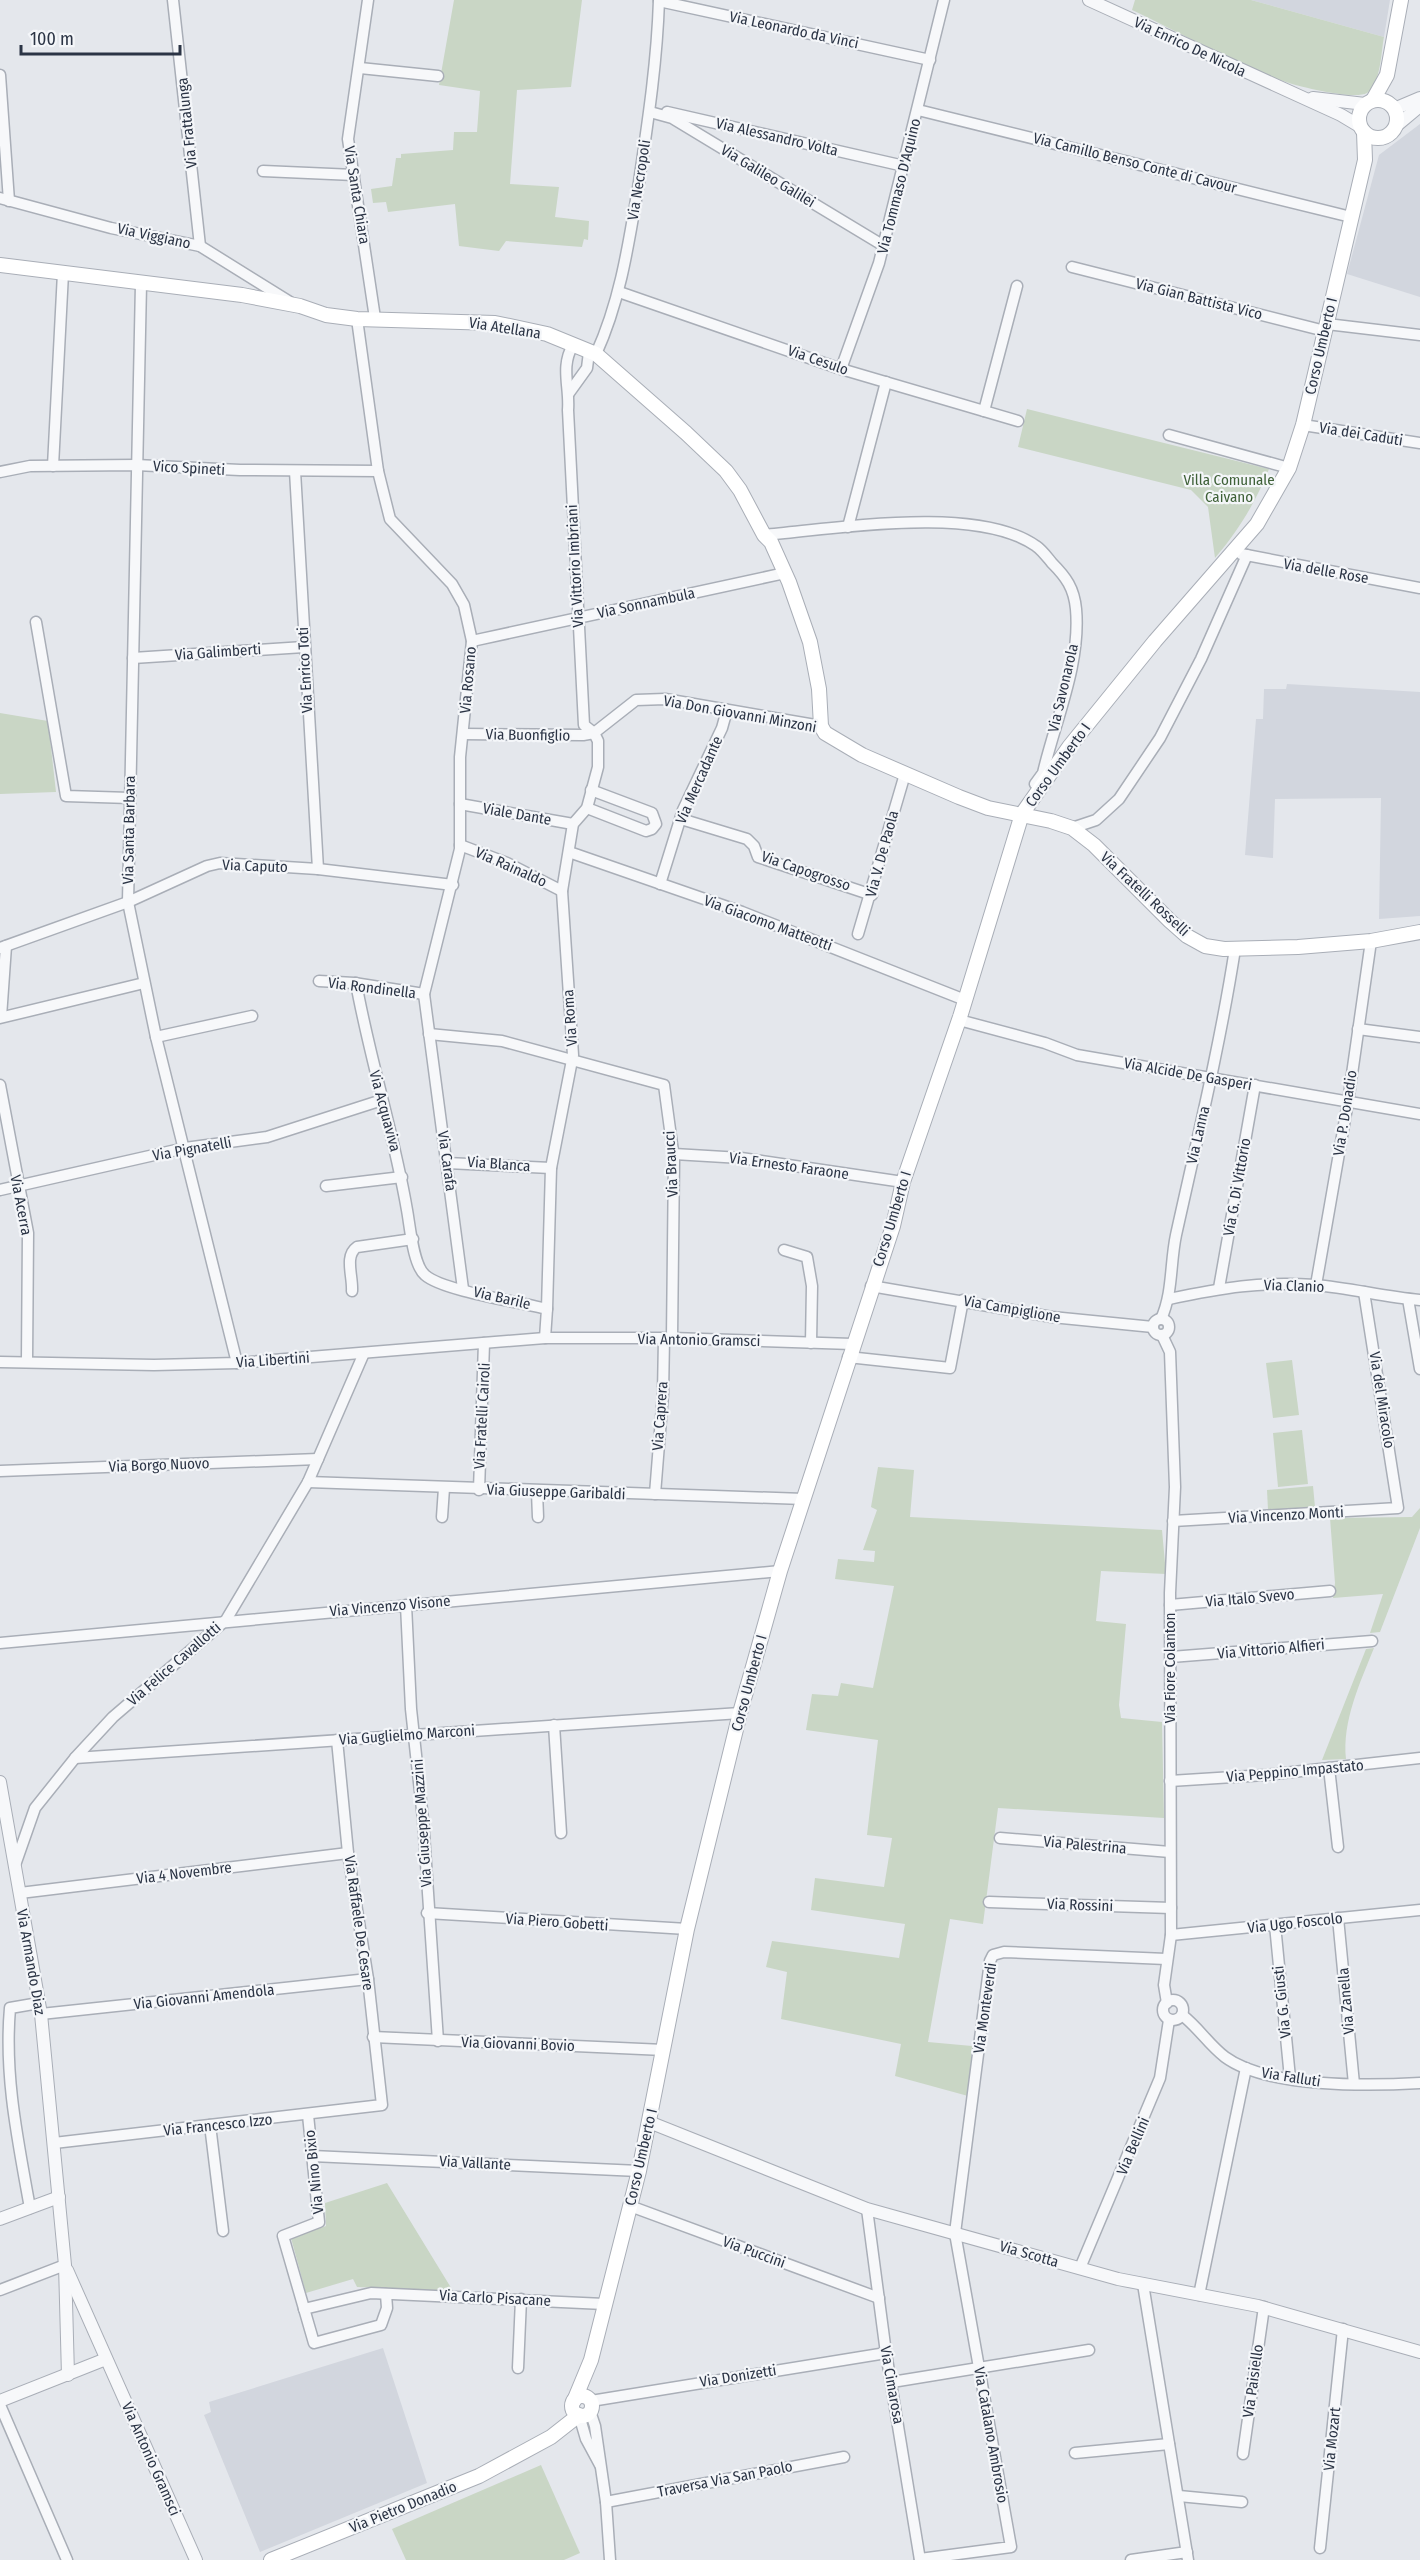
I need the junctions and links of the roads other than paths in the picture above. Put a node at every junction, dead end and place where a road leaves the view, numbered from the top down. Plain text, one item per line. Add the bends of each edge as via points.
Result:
1 (173, 0) edge
2 (368, 0) edge
3 (659, 0) edge
4 (944, 0) edge
5 (1089, 0) edge
6 (1401, 0) edge
7 (930, 60) junction
8 (360, 68) junction
9 (0, 75) edge
10 (1387, 75) junction
11 (438, 76) dead end
12 (1291, 94) junction
13 (1420, 98) edge
14 (1369, 102) junction
15 (1392, 106) junction
16 (1420, 106) edge
17 (650, 110) junction
18 (918, 110) junction
19 (1396, 126) junction
20 (1362, 129) junction
21 (1385, 136) junction
22 (1365, 160) junction
23 (904, 166) junction
24 (263, 171) dead end
25 (354, 175) junction
26 (5, 199) edge
27 (1351, 217) junction
28 (200, 246) junction
29 (884, 246) junction
30 (0, 264) edge
31 (1072, 267) dead end
32 (63, 273) junction
33 (141, 284) junction
34 (1017, 286) dead end
35 (619, 292) junction
36 (295, 305) junction
37 (375, 318) junction
38 (357, 319) junction
39 (1326, 327) junction
40 (1420, 335) edge
41 (573, 345) junction
42 (593, 353) junction
43 (841, 369) junction
44 (886, 382) junction
45 (569, 393) junction
46 (984, 411) junction
47 (1018, 421) dead end
48 (1303, 424) junction
49 (1169, 435) dead end
50 (1420, 443) edge
51 (136, 465) junction
52 (53, 466) junction
53 (1289, 468) junction
54 (295, 471) junction
55 (378, 471) junction
56 (0, 472) edge
57 (848, 527) junction
58 (764, 535) junction
59 (1232, 552) junction
60 (1247, 555) junction
61 (785, 573) junction
62 (1420, 588) edge
63 (577, 618) junction
64 (36, 622) dead end
65 (472, 641) junction
66 (304, 647) junction
67 (133, 658) junction
68 (726, 710) junction
69 (821, 726) junction
70 (594, 733) junction
71 (462, 734) junction
72 (905, 774) junction
73 (591, 790) junction
74 (130, 798) junction
75 (460, 804) junction
76 (587, 808) junction
77 (1022, 814) junction
78 (681, 819) junction
79 (573, 824) junction
80 (1072, 828) junction
81 (460, 845) junction
82 (569, 852) junction
83 (318, 869) junction
84 (660, 884) junction
85 (453, 885) junction
86 (562, 891) junction
87 (872, 894) junction
88 (129, 902) junction
89 (1420, 933) edge
90 (1371, 941) junction
91 (3, 947) edge
92 (1235, 949) junction
93 (851, 954) junction
94 (319, 981) dead end
95 (144, 983) junction
96 (356, 984) junction
97 (424, 994) junction
98 (965, 1000) junction
99 (252, 1016) dead end
100 (0, 1018) edge
101 (959, 1020) junction
102 (1358, 1029) junction
103 (429, 1034) junction
104 (156, 1036) junction
105 (1420, 1037) edge
106 (572, 1060) junction
107 (1210, 1077) junction
108 (0, 1085) edge
109 (1255, 1086) junction
110 (382, 1100) junction
111 (1348, 1101) junction
112 (1420, 1113) edge
113 (185, 1148) junction
114 (674, 1154) junction
115 (447, 1162) junction
116 (551, 1168) junction
117 (402, 1177) junction
118 (903, 1182) junction
119 (18, 1186) junction
120 (326, 1186) dead end
121 (0, 1190) edge
122 (413, 1239) junction
123 (784, 1250) dead end
124 (1316, 1285) junction
125 (871, 1286) junction
126 (1219, 1288) junction
127 (463, 1289) junction
128 (352, 1291) dead end
129 (1364, 1292) junction
130 (1169, 1299) junction
131 (1408, 1299) junction
132 (963, 1300) junction
133 (1420, 1300) edge
134 (547, 1309) junction
135 (1157, 1323) junction
136 (545, 1338) junction
137 (668, 1338) junction
138 (484, 1343) junction
139 (811, 1343) junction
140 (850, 1350) junction
141 (364, 1353) junction
142 (27, 1361) junction
143 (0, 1362) edge
144 (237, 1363) junction
145 (1420, 1369) edge
146 (318, 1459) junction
147 (0, 1472) edge
148 (308, 1482) junction
149 (444, 1488) junction
150 (479, 1490) junction
151 (537, 1492) junction
152 (655, 1494) junction
153 (804, 1499) junction
154 (1398, 1508) joint
155 (442, 1517) dead end
156 (538, 1517) dead end
157 (1173, 1521) junction
158 (780, 1571) junction
159 (1330, 1591) dead end
160 (406, 1605) junction
161 (1170, 1605) junction
162 (226, 1620) junction
163 (1372, 1641) dead end
164 (0, 1643) edge
165 (1171, 1657) junction
166 (740, 1713) junction
167 (554, 1725) junction
168 (416, 1735) junction
169 (337, 1740) junction
170 (75, 1758) junction
171 (1420, 1758) edge
172 (1329, 1768) junction
173 (1170, 1781) junction
174 (0, 1782) edge
175 (561, 1833) dead end
176 (1000, 1838) dead end
177 (1338, 1847) dead end
178 (1170, 1852) junction
179 (348, 1853) junction
180 (15, 1865) junction
181 (20, 1893) junction
182 (989, 1902) dead end
183 (1171, 1908) junction
184 (1420, 1910) edge
185 (427, 1913) junction
186 (1338, 1918) junction
187 (1275, 1925) junction
188 (687, 1929) junction
189 (1171, 1935) junction
190 (1166, 1959) junction
191 (368, 1979) junction
192 (1167, 2003) junction
193 (40, 2009) junction
194 (1182, 2015) junction
195 (1169, 2020) junction
196 (373, 2037) junction
197 (438, 2041) junction
198 (664, 2049) junction
199 (1246, 2068) junction
200 (1290, 2078) junction
201 (1420, 2083) edge
202 (1354, 2084) junction
203 (382, 2105) joint
204 (308, 2115) junction
205 (650, 2122) junction
206 (210, 2126) junction
207 (54, 2143) junction
208 (312, 2156) junction
209 (639, 2170) junction
210 (59, 2197) junction
211 (630, 2206) junction
212 (30, 2208) junction
213 (867, 2209) junction
214 (0, 2219) edge
215 (223, 2231) dead end
216 (955, 2233) junction
217 (65, 2265) junction
218 (1080, 2268) junction
219 (1143, 2284) junction
220 (0, 2290) edge
221 (386, 2294) junction
222 (1199, 2295) junction
223 (879, 2298) junction
224 (521, 2299) junction
225 (604, 2304) junction
226 (1264, 2307) junction
227 (304, 2309) junction
228 (87, 2314) junction
229 (67, 2315) junction
230 (1343, 2330) junction
231 (1089, 2350) dead end
232 (1420, 2352) edge
233 (886, 2353) junction
234 (106, 2359) junction
235 (518, 2368) dead end
236 (979, 2368) junction
237 (68, 2375) junction
238 (892, 2382) junction
239 (0, 2403) edge
240 (581, 2407) junction
241 (567, 2426) junction
242 (586, 2439) junction
243 (1169, 2444) junction
244 (532, 2447) junction
245 (1075, 2454) dead end
246 (1243, 2454) dead end
247 (844, 2457) dead end
248 (600, 2466) junction
249 (1179, 2496) junction
250 (606, 2502) junction
251 (1242, 2502) dead end
252 (1320, 2548) dead end
253 (1188, 2556) edge
254 (68, 2560) edge
255 (196, 2560) edge
256 (271, 2560) edge
257 (610, 2560) edge
258 (920, 2560) edge
259 (1131, 2560) edge

1 - 28 street, Via Frattalunga
2 - 8 street, Via Santa Chiara
3 - 7 street, Via Leonardo da Vinci
3 - 17 street, Via Necropoli
4 - 7 street, Via Tommaso D'Aquino
5 - 12 street, Via Enrico De Nicola
6 - 10 main road
7 - 18 street, Via Tommaso D'Aquino
8 - 11 street
8 - 25 street, Via Santa Chiara via 348,139
9 - 26 street
10 - 14 main road
10 - 15 main road
12 - 14 street
12 - 20 street, Via Enrico De Nicola via 1341,115
13 - 15 street
14 - 15 main road
14 - 20 main road via 1359,115
15 - 19 main road
16 - 19 street
17 - 23 street, Via Alessandro Volta
17 - 29 street, Via Galileo Galilei via 672,118
17 - 35 street, Via Necropoli
18 - 23 street, Via Tommaso D'Aquino
18 - 27 street, Via Camillo Benso Conte di Cavour
19 - 21 main road
20 - 21 main road via 1374,137
20 - 22 main road, Corso Umberto I
21 - 22 main road, Corso Umberto I
22 - 27 main road, Corso Umberto I
23 - 29 street, Via Tommaso D'Aquino
24 - 25 street
25 - 37 street, Via Santa Chiara
26 - 28 street, Via Viggiano via 111,228
27 - 39 main road, Corso Umberto I
28 - 36 street, Via Viggiano
29 - 43 street, Via Tommaso D'Aquino
30 - 32 main road, Via Atellana
31 - 39 street, Via Gian Battista Vico
32 - 33 main road, Via Atellana
32 - 52 street
33 - 36 main road, Via Atellana
33 - 51 street, Via Santa Barbara
34 - 46 street
35 - 42 street, Via Necropoli via 612,320
35 - 43 street, Via Cesulo
36 - 38 main road, Via Atellana
37 - 38 main road, Via Atellana
37 - 41 main road, Via Atellana via 495,323 528,329
38 - 55 street, Via Rosano
39 - 40 street, Via Gian Battista Vico
39 - 48 main road, Corso Umberto I
41 - 42 main road, Via Atellana
41 - 45 street, Via Vittorio Imbriani via 566,360
42 - 45 street
42 - 58 main road, Via Atellana via 726,471
43 - 44 street, Via Cesulo
44 - 46 street, Via Cesulo
44 - 57 street
45 - 63 street, Via Vittorio Imbriani
46 - 47 street, Via Cesulo
48 - 50 street, Via dei Caduti
48 - 53 main road, Corso Umberto I
49 - 53 street
51 - 52 street, Vico Spineti
51 - 54 street, Vico Spineti
51 - 67 street, Via Santa Barbara
52 - 56 street, Vico Spineti
53 - 59 main road, Corso Umberto I via 1257,524
54 - 55 street, Vico Spineti
54 - 66 street, Via Enrico Toti
55 - 65 street, Via Rosano via 390,519 452,584 464,605
57 - 58 street, Via Savonarola
57 - 77 street, Via Savonarola via 963,524 1001,530 1036,546 1065,575 1076,612 1070,669 1042,773
58 - 61 main road, Via Atellana
59 - 60 street, Via delle Rose
59 - 77 main road, Corso Umberto I via 1069,747
60 - 62 street, Via delle Rose
60 - 80 street via 1201,659 1160,738 1119,799 1096,820
61 - 63 street, Via Sonnambula
61 - 69 main road, Via Atellana via 810,642
63 - 65 street, Via Sonnambula
63 - 70 street, Via Vittorio Imbriani via 584,725
64 - 74 street via 66,796
65 - 71 street, Via Rosano
66 - 67 street, Via Galimberti
66 - 83 street, Via Enrico Toti
67 - 74 street, Via Santa Barbara
68 - 69 street, Via Don Giovanni Minzoni
68 - 70 street, Via Don Giovanni Minzoni via 664,699 636,700
68 - 78 street, Via Mercadante via 722,728
69 - 72 main road, Via Don Giovanni Minzoni via 825,733 854,751
70 - 71 street, Via Buonfiglio
70 - 73 street via 599,751
71 - 75 street, Via Rosano
72 - 77 main road, Via Don Giovanni Minzoni via 988,808
72 - 87 street, Via V. De Paola
73 - 76 street
73 - 76 street via 652,813 656,824 646,831
74 - 88 street, Via Santa Barbara
75 - 79 street, Viale Dante
75 - 81 street, Via Rosano
76 - 79 street
77 - 80 main road, Via Fratelli Rosselli
77 - 98 main road, Corso Umberto I
78 - 84 street, Via Mercadante
78 - 87 street, Via Capogrosso via 747,839 758,857
79 - 82 street, Via Roma
80 - 92 main road, Via Fratelli Rosselli via 1187,936 1205,945
81 - 85 street, Via Rosano
81 - 86 street, Via Rainaldo
82 - 84 street, Via Giacomo Matteotti
82 - 86 street, Via Roma
83 - 85 street, Via Caputo
83 - 88 street, Via Caputo via 219,863
84 - 93 street, Via Giacomo Matteotti
85 - 97 street, Via Rosano
86 - 106 street, Via Roma
87 - 93 street, Via V. De Paola
88 - 91 street, Via Caputo
88 - 95 street, Via Santa Barbara
89 - 90 main road, Via Fratelli Rosselli
90 - 92 main road, Via Fratelli Rosselli
90 - 102 street, Via P. Donadio
91 - 100 street
92 - 107 street, Via Lanna
93 - 98 street, Via Giacomo Matteotti
94 - 96 street, Via Rondinella
95 - 100 street
95 - 104 street, Via Santa Barbara
96 - 97 street, Via Rondinella
96 - 110 street, Via Acquaviva
97 - 103 street, Via Rosano
98 - 101 main road, Corso Umberto I
99 - 104 street
101 - 107 street, Via Alcide De Gasperi via 1045,1042 1077,1055
101 - 118 main road, Corso Umberto I
102 - 105 street
102 - 111 street, Via P. Donadio
103 - 106 street via 502,1041
103 - 115 street, Via Carafa
104 - 113 street, Via Santa Barbara
106 - 114 street, Via Braucci via 664,1084
106 - 116 street, Via Roma
107 - 109 street, Via Alcide De Gasperi
107 - 130 street, Via Lanna via 1172,1256
108 - 119 street, Via Acerra
109 - 111 street, Via Alcide De Gasperi
109 - 126 street, Via G. Di Vittorio
110 - 113 street, Via Pignatelli via 267,1137
110 - 117 street, Via Acquaviva
111 - 112 street, Via Alcide De Gasperi
111 - 124 street, Via P. Donadio
113 - 119 street, Via Pignatelli
113 - 144 street, Via Santa Barbara
114 - 118 street, Via Ernesto Faraone via 741,1158
114 - 137 street, Via Braucci
115 - 116 street, Via Blanca
115 - 127 street, Via Carafa
116 - 134 street, Via Roma
117 - 120 street
117 - 122 street, Via Acquaviva
118 - 125 main road, Corso Umberto I via 893,1226
119 - 121 street, Via Pignatelli
119 - 142 street, Via Acerra via 28,1233
122 - 127 street, Via Acquaviva via 422,1273 430,1280
122 - 128 street via 357,1246 352,1250
123 - 139 street via 807,1257 812,1286
124 - 126 street, Via Clanio
124 - 129 street, Via Clanio
125 - 132 street, Via Campiglione
125 - 140 main road, Corso Umberto I
126 - 130 street, Via Clanio
127 - 134 street, Via Barile
129 - 131 street, Via Clanio
129 - 154 street, Via del Miracolo
130 - 135 street, Via Lanna
131 - 133 street, Via Clanio
131 - 145 street
132 - 135 street, Via Campiglione via 1052,1317
132 - 140 street, Via Antonio Gramsci via 950,1368
134 - 136 street, Via Barile
135 - 157 street, Via Fiore Colanton via 1155,1332 1162,1335 1170,1352
136 - 137 street, Via Antonio Gramsci
136 - 138 street, Via Libertini
137 - 139 street, Via Antonio Gramsci
137 - 152 street, Via Caprera
138 - 141 street, Via Libertini
138 - 150 street, Via Fratelli Cairoli
139 - 140 street, Via Antonio Gramsci
140 - 153 main road, Corso Umberto I
141 - 144 street, Via Libertini
141 - 146 street, Via Felice Cavallotti
142 - 143 street, Via Libertini
142 - 144 street, Via Libertini
146 - 147 street, Via Borgo Nuovo
146 - 148 street, Via Felice Cavallotti
148 - 149 street, Via Giuseppe Garibaldi
148 - 162 street, Via Felice Cavallotti
149 - 150 street, Via Giuseppe Garibaldi
149 - 155 street
150 - 151 street, Via Giuseppe Garibaldi
151 - 152 street, Via Giuseppe Garibaldi
151 - 156 street
152 - 153 street, Via Giuseppe Garibaldi
153 - 158 main road, Corso Umberto I
154 - 157 street, Via Vincenzo Monti
157 - 161 street, Via Fiore Colanton
158 - 160 street, Via Vincenzo Visone
158 - 166 main road, Corso Umberto I
159 - 161 street, Via Italo Svevo
160 - 162 street, Via Vincenzo Visone
160 - 168 street, Via Giuseppe Mazzini
161 - 165 street, Via Fiore Colanton
162 - 164 street, Via Vincenzo Visone
162 - 170 street, Via Felice Cavallotti via 112,1717
163 - 165 street, Via Vittorio Alfieri
165 - 173 street, Via Fiore Colanton
166 - 167 street, Via Guglielmo Marconi
166 - 188 main road, Corso Umberto I
167 - 168 street, Via Guglielmo Marconi
167 - 175 street
168 - 169 street, Via Guglielmo Marconi
168 - 185 street, Via Giuseppe Mazzini
169 - 170 street, Via Guglielmo Marconi
169 - 179 street, Via Raffaele De Cesare
170 - 180 street, Via Felice Cavallotti via 35,1808
171 - 172 street, Via Peppino Impastato
172 - 173 street, Via Peppino Impastato
172 - 177 street
173 - 178 street, Via Fiore Colanton
174 - 180 street, Via Armando Diaz
176 - 178 street, Via Palestrina
178 - 183 street, Via Fiore Colanton
179 - 181 street, Via 4 Novembre
179 - 191 street, Via Raffaele De Cesare
180 - 181 street, Via Armando Diaz
181 - 193 street, Via Armando Diaz
182 - 183 street, Via Rossini
183 - 189 street, Via Fiore Colanton
184 - 186 street, Via Ugo Foscolo
185 - 188 street, Via Piero Gobetti
185 - 197 street, Via Giuseppe Mazzini
186 - 187 street, Via Ugo Foscolo
186 - 202 street, Via Zanella
187 - 189 street, Via Ugo Foscolo
187 - 200 street, Via G. Giusti
188 - 198 main road, Corso Umberto I
189 - 190 street, Via Fiore Colanton
190 - 192 street, Via Fiore Colanton
190 - 216 street, Via Monteverdi via 1004,1952 993,1955
191 - 193 street, Via Giovanni Amendola
191 - 196 street, Via Raffaele De Cesare
192 - 194 street via 1179,2002
192 - 195 street via 1163,2012
193 - 207 street, Via Armando Diaz
193 - 212 street via 10,2008 7,2042 13,2115
194 - 195 street
194 - 199 street, Via Falluti via 1225,2058
195 - 218 street, Via Bellini via 1161,2078
196 - 197 street, Via Giovanni Bovio
196 - 203 street, Via Raffaele De Cesare
197 - 198 street, Via Giovanni Bovio
198 - 205 main road, Corso Umberto I
199 - 200 street, Via Falluti
199 - 222 street
200 - 202 street, Via Falluti
201 - 202 street, Via Falluti
203 - 204 street, Via Francesco Izzo
204 - 206 street, Via Francesco Izzo
204 - 208 street, Via Nino Bixio
205 - 209 main road, Corso Umberto I
205 - 213 street, Via Scotta
206 - 207 street, Via Francesco Izzo
206 - 215 street
207 - 210 street, Via Armando Diaz
208 - 209 street, Via Vallante
208 - 227 street, Via Nino Bixio via 319,2222 283,2236
209 - 211 main road, Corso Umberto I
210 - 212 street
210 - 217 street
211 - 223 street, Via Puccini
211 - 225 main road, Corso Umberto I
212 - 214 street
213 - 216 street, Via Scotta
213 - 223 street, Via Cimarosa
216 - 218 street, Via Scotta
216 - 236 street, Via Catalano Ambrosio
217 - 220 street
217 - 228 street, Via Antonio Gramsci
217 - 229 street
218 - 219 street, Via Scotta
219 - 222 street, Via Scotta
219 - 243 street
221 - 224 street, Via Carlo Pisacane
221 - 227 street, Via Carlo Pisacane via 371,2293
221 - 227 street via 387,2308 381,2325 314,2343
222 - 226 street, Via Scotta
223 - 233 street, Via Cimarosa
224 - 225 street, Via Carlo Pisacane
224 - 235 street
225 - 240 main road, Corso Umberto I
226 - 230 street, Via Scotta
226 - 246 street, Via Paisiello
228 - 229 street via 74,2306
228 - 234 street, Via Antonio Gramsci
229 - 237 street
230 - 232 street, Via Scotta
230 - 252 street, Via Mozart
231 - 236 street
233 - 238 street, Via Cimarosa
233 - 240 street, Via Donizetti
234 - 237 street
234 - 255 street, Via Antonio Gramsci
236 - 238 street
236 - 258 street, Via Catalano Ambrosio via 1011,2547
237 - 239 street
238 - 258 street, Via Cimarosa
239 - 254 street
240 - 241 main road, Via Pietro Donadio
240 - 242 street
240 - 244 main road, Via Pietro Donadio
240 - 248 street via 595,2426
241 - 242 street
241 - 244 main road, Via Pietro Donadio
242 - 248 street
243 - 245 street
243 - 249 street
244 - 256 main road, Via Pietro Donadio via 479,2476
247 - 250 street, Traversa Via San Paolo
248 - 250 street
249 - 251 street
249 - 253 street
250 - 257 street
253 - 259 street

